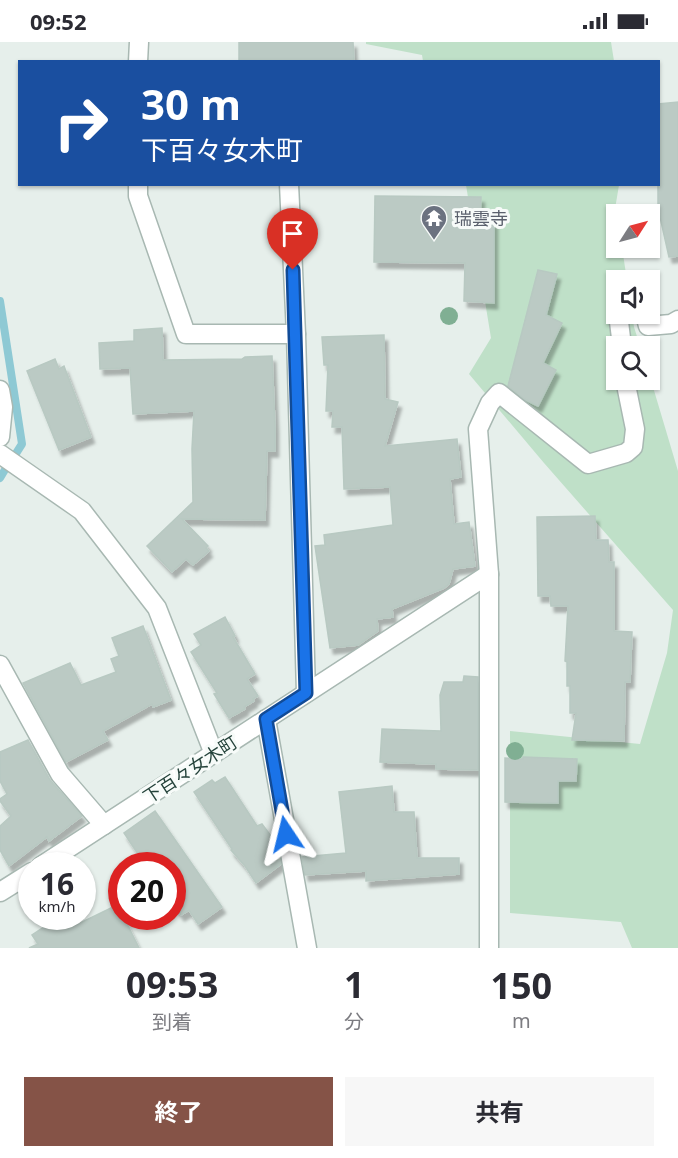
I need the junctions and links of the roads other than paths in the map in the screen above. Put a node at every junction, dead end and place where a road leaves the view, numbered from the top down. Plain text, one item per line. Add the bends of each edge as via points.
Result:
1 (138, 42) edge
2 (138, 60) edge
3 (138, 186) edge
4 (289, 186) edge
5 (678, 320) edge
6 (648, 324) edge
7 (296, 334) junction
8 (0, 390) edge
9 (627, 390) edge
10 (0, 436) edge
11 (0, 454) edge
12 (489, 574) junction
13 (0, 665) edge
14 (306, 693) junction
15 (266, 719) junction
16 (214, 754) junction
17 (104, 825) junction
18 (63, 852) edge
19 (18, 881) edge
20 (0, 892) edge
21 (307, 948) edge
22 (489, 948) edge

1 - 2 street
3 - 7 street via 138,196 186,334
4 - 7 street
5 - 6 street via 671,324
7 - 14 street
8 - 10 street
9 - 12 street via 635,429 633,447 626,453 588,464 499,393 490,404 478,429
11 - 16 street via 82,511 157,608
12 - 14 street, 下百々女木町
12 - 22 street
13 - 17 street via 60,774
14 - 15 street, 下百々女木町
15 - 16 street, 下百々女木町
15 - 21 street
16 - 17 street, 下百々女木町
17 - 18 street, 下百々女木町
19 - 20 street

